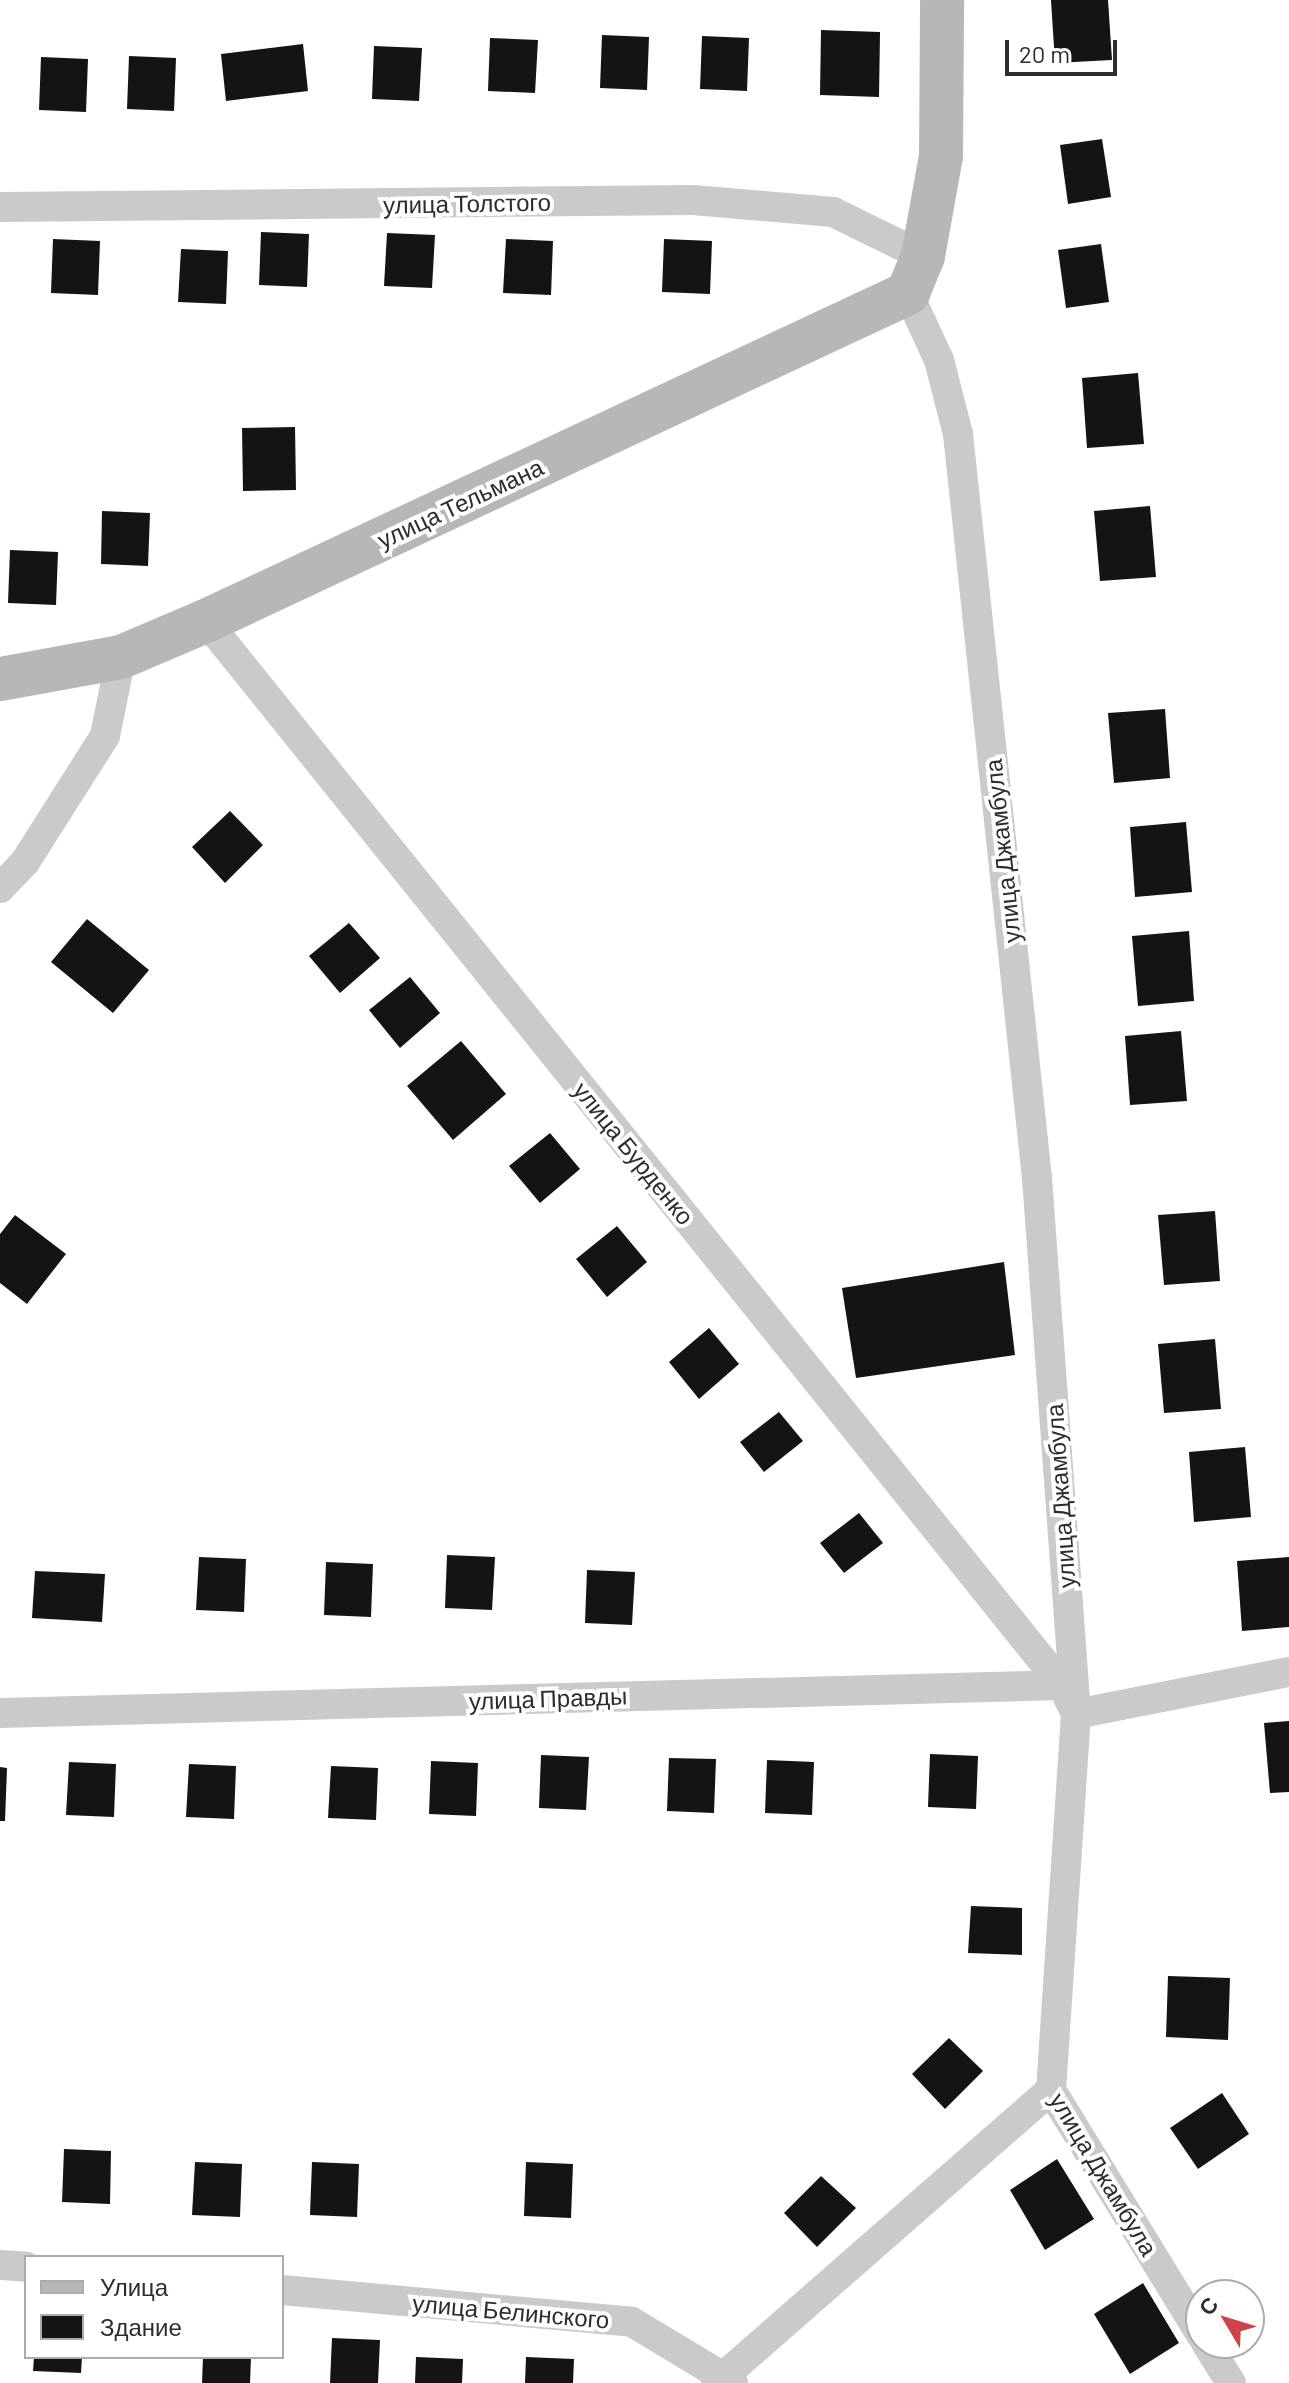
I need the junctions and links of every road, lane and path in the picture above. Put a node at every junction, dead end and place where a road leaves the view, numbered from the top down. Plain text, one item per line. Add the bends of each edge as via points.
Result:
1 (942, 0) edge
2 (0, 207) edge
3 (916, 274) junction
4 (206, 621) junction
5 (121, 657) junction
6 (0, 679) edge
7 (0, 888) edge
8 (1289, 1672) edge
9 (1062, 1685) junction
10 (0, 1713) edge
11 (1076, 1714) junction
12 (1051, 2090) junction
13 (0, 2265) edge
14 (24, 2267) edge
15 (284, 2290) edge
16 (1185, 2309) edge
17 (1216, 2359) edge
18 (725, 2380) edge
19 (1231, 2383) edge

1 - 3 main road via 941,156
2 - 3 street, улица Толстого via 693,200 833,212
3 - 4 main road, улица Тельмана
3 - 11 street, улица Джамбула via 958,434 1037,1178
4 - 5 main road, улица Тельмана
4 - 9 street, улица Бурденко
5 - 6 main road, улица Тельмана
5 - 7 street via 105,736 25,862
8 - 11 street
9 - 10 street, улица Правды
9 - 11 street
11 - 12 street, улица Джамбула
12 - 16 street, улица Джамбула
12 - 18 street
13 - 14 street
15 - 18 street, улица Белинского via 632,2322
17 - 19 street

